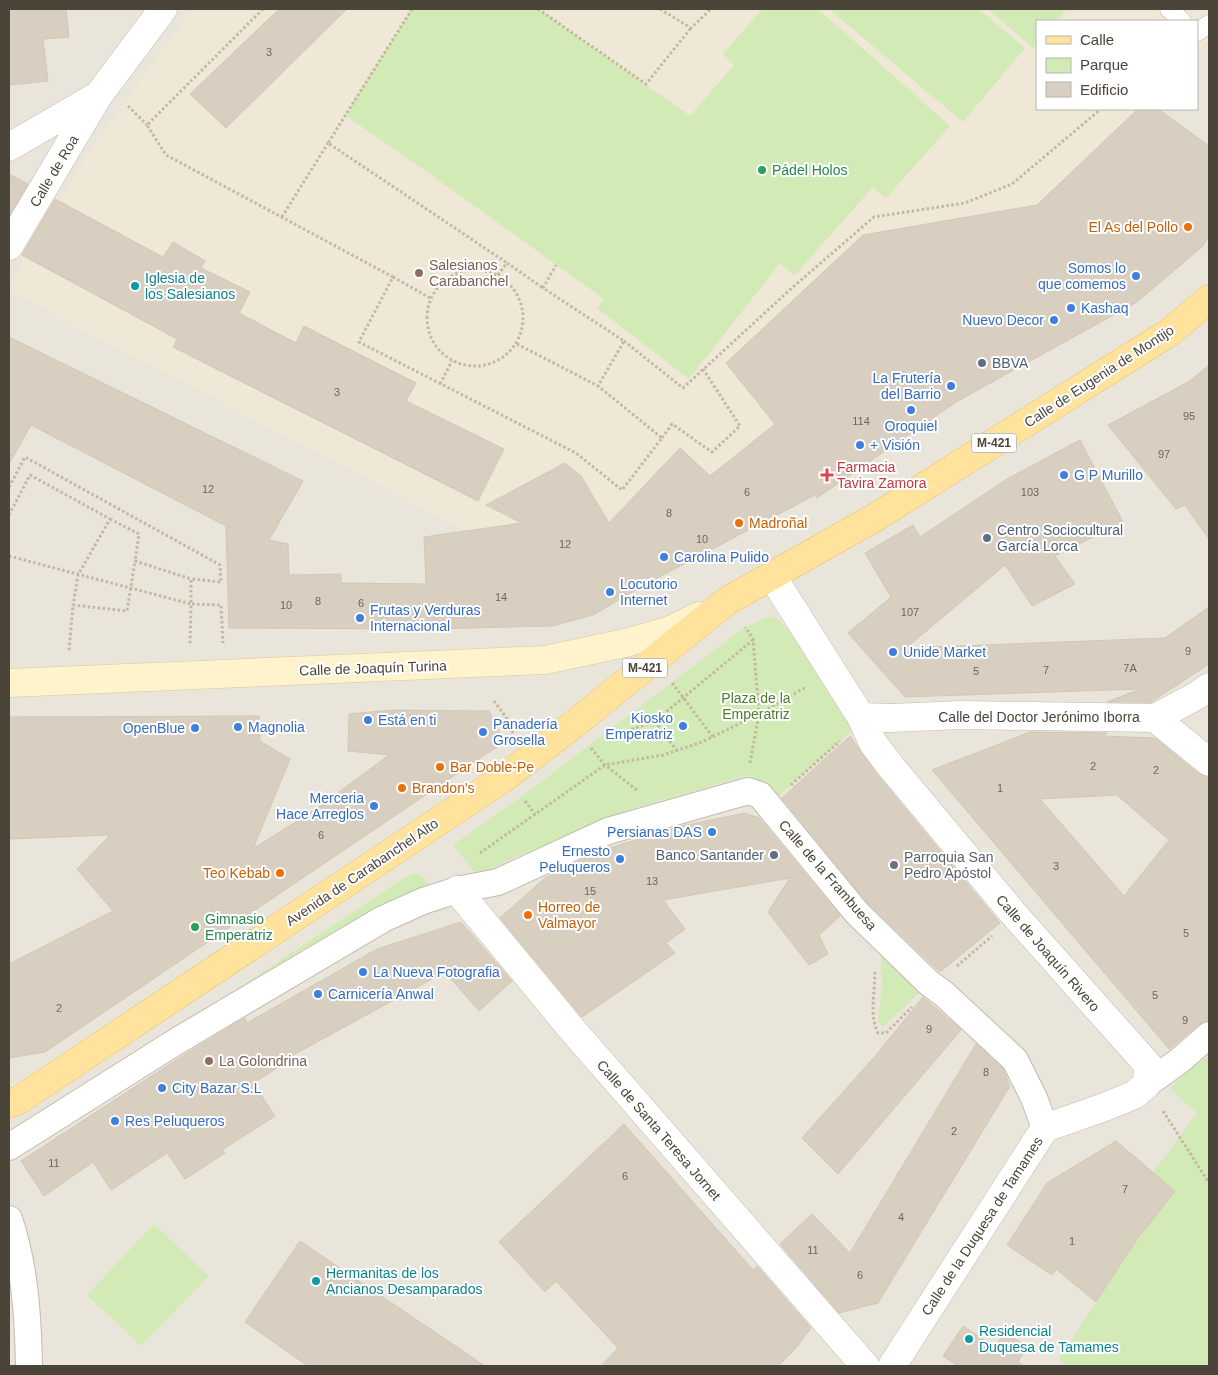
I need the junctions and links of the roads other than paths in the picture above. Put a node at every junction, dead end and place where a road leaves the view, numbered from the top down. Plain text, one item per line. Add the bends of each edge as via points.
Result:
1 (162, 9) edge
2 (1169, 9) edge
3 (1181, 20) edge
4 (1209, 24) edge
5 (1198, 31) edge
6 (98, 96) junction
7 (9, 147) edge
8 (9, 246) edge
9 (1209, 299) edge
10 (772, 576) junction
11 (727, 601) junction
12 (9, 683) edge
13 (1209, 687) edge
14 (1155, 718) junction
15 (854, 726) junction
16 (1209, 762) edge
17 (457, 890) junction
18 (1209, 1035) edge
19 (1147, 1084) junction
20 (9, 1104) edge
21 (1045, 1128) junction
22 (9, 1147) edge
23 (9, 1219) edge
24 (29, 1366) edge
25 (865, 1366) edge
26 (892, 1366) edge

1 - 6 street, Calle de Roa
2 - 3 lane
4 - 5 lane
6 - 7 street
6 - 8 street, Calle de Roa
9 - 10 main road, Calle de Eugenia de Montijo / M-421 via 1170,332 876,517
10 - 11 main road, Calle de Eugenia de Montijo / M-421
10 - 15 street, Calle de Joaquín Rivero
11 - 12 main road, Calle de Joaquín Turina via 668,631 545,660
11 - 20 main road, Avenida de Carabanchel Alto / M-421 via 505,777
13 - 14 street, Calle del Doctor Jerónimo Iborra
14 - 15 street, Calle del Doctor Jerónimo Iborra via 961,715 891,718
14 - 16 street
15 - 19 street, Calle de Joaquín Rivero via 873,743 1012,912 1148,1065
17 - 21 street, Calle de la Frambuesa via 498,882 608,831 748,791 760,795 856,913 1015,1060
17 - 22 street via 383,919 177,1041
17 - 25 street, Calle de Santa Teresa Jornet via 570,1027
18 - 19 street
19 - 21 street, Calle de la Duquesa de Tamames via 1134,1095
21 - 26 street, Calle de la Duquesa de Tamames
23 - 24 street via 23,1278

